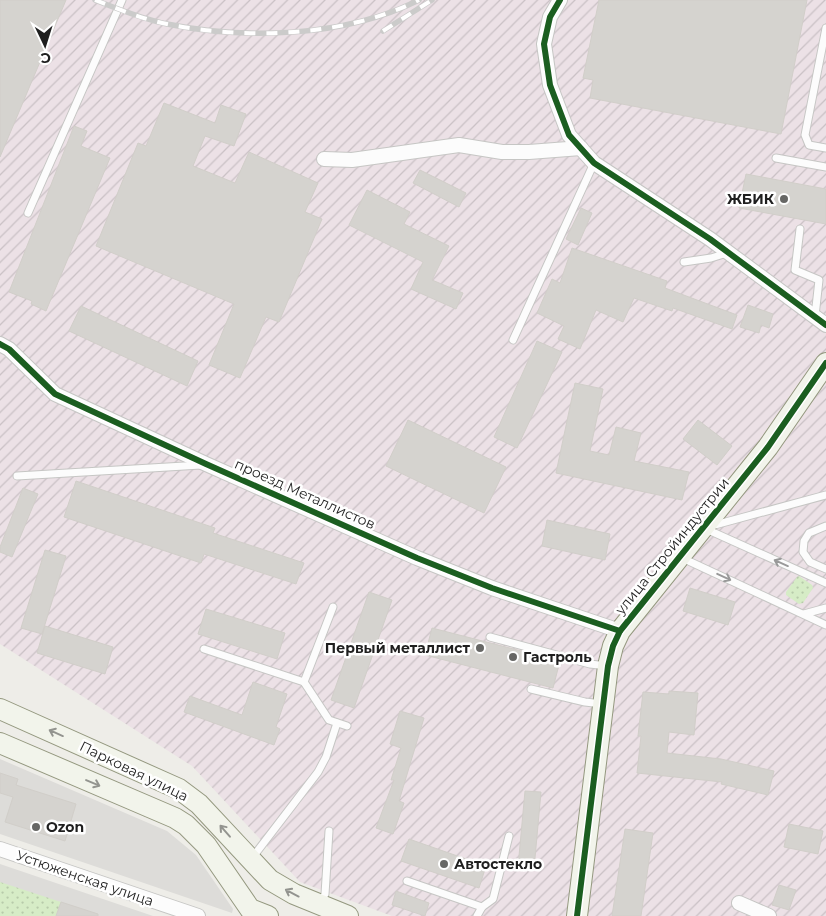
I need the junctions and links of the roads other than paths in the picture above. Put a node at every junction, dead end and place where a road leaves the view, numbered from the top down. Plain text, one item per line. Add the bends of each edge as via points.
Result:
1 (122, 0) edge
2 (560, 0) edge
3 (826, 28) edge
4 (581, 148) junction
5 (826, 148) edge
6 (776, 158) dead end
7 (324, 159) dead end
8 (594, 164) junction
9 (826, 167) edge
10 (28, 213) dead end
11 (800, 229) dead end
12 (727, 253) junction
13 (684, 262) dead end
14 (815, 316) junction
15 (826, 325) edge
16 (513, 340) dead end
17 (0, 344) edge
18 (826, 363) edge
19 (206, 464) junction
20 (17, 476) dead end
21 (826, 495) edge
22 (826, 526) edge
23 (703, 528) junction
24 (680, 557) junction
25 (826, 569) edge
26 (826, 582) edge
27 (333, 607) dead end
28 (826, 608) edge
29 (804, 614) junction
30 (826, 625) edge
31 (620, 631) junction
32 (490, 637) dead end
33 (204, 649) dead end
34 (608, 666) junction
35 (304, 682) junction
36 (531, 689) dead end
37 (603, 704) junction
38 (0, 708) edge
39 (337, 723) junction
40 (348, 726) dead end
41 (0, 743) edge
42 (329, 831) dead end
43 (509, 836) dead end
44 (0, 849) edge
45 (251, 861) junction
46 (270, 880) junction
47 (407, 881) dead end
48 (740, 904) dead end
49 (320, 905) junction
50 (482, 906) junction
51 (255, 913) edge
52 (198, 916) edge
53 (348, 916) edge
54 (477, 916) edge
55 (577, 916) edge
56 (769, 916) edge

1 - 10 lane
2 - 4 street via 550,17 544,44 550,85 569,135
3 - 5 lane via 805,135 809,145
4 - 7 street via 502,152 459,145 352,160
4 - 8 street
6 - 9 lane
8 - 12 street
8 - 16 lane
11 - 14 lane via 795,270 819,280
12 - 13 lane
12 - 14 street
14 - 15 street
17 - 19 street, проезд Металлистов via 55,394
18 - 23 main road, улица Стройиндустрии via 816,383
19 - 20 lane
19 - 31 street, проезд Металлистов via 416,558 492,588
21 - 23 lane
22 - 25 lane via 809,533 803,552 810,562
23 - 24 main road, улица Стройиндустрии
26 -> 23 lane
24 -> 29 lane
24 - 31 main road, улица Стройиндустрии
27 - 35 lane
28 - 29 lane
29 - 30 lane
31 - 34 main road, улица Стройиндустрии
32 - 34 lane
33 - 35 lane
34 - 37 main road, улица Стройиндустрии
35 - 39 lane via 329,720
36 - 37 lane
37 - 55 main road, улица Стройиндустрии
45 -> 38 main road, Парковая улица via 199,804 178,789
39 - 40 lane
39 - 45 lane via 318,772
41 -> 51 main road, Парковая улица via 186,826 215,856
42 - 49 lane via 325,894
43 - 50 lane via 493,899
44 - 52 street, Устюженская улица
45 - 46 main road, Парковая улица
49 -> 46 main road
46 - 51 main road
47 - 50 lane
48 - 56 street
49 - 53 main road
50 - 54 lane

